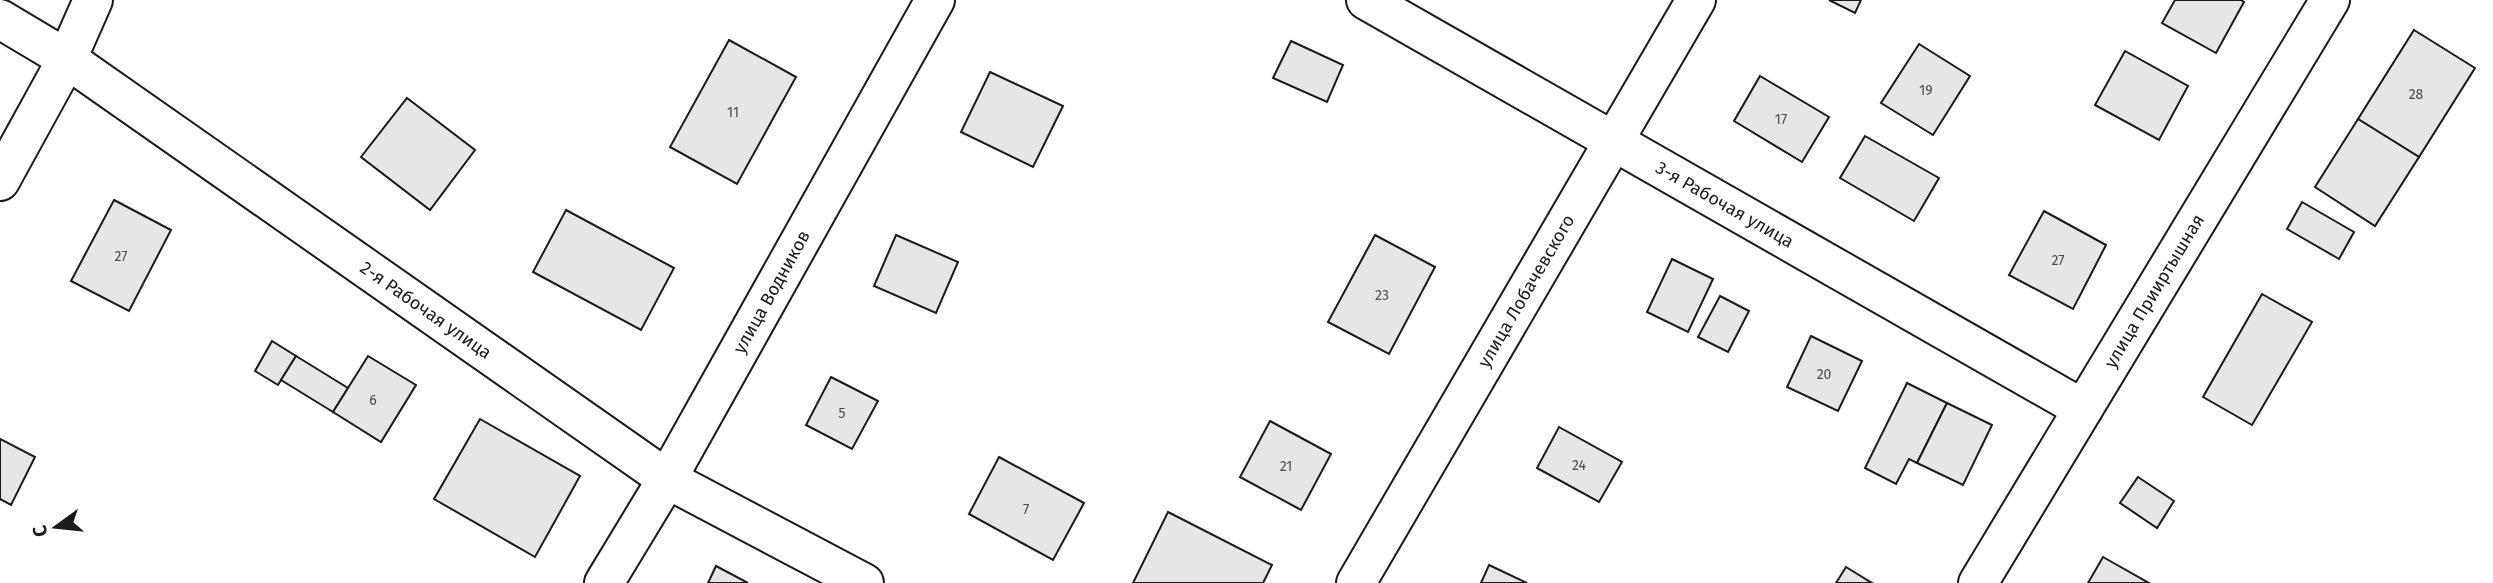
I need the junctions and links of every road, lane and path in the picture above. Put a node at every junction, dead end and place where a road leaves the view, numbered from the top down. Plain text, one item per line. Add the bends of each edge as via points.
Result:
1 (93, 0) edge
2 (935, 0) edge
3 (1366, 0) edge
4 (1696, 0) edge
5 (2330, 0) edge
6 (0, 19) edge
7 (66, 59) junction
8 (1613, 141) junction
9 (0, 181) edge
10 (2083, 410) junction
11 (667, 479) junction
12 (604, 583) edge
13 (864, 583) edge
14 (1356, 583) edge
15 (1978, 583) edge

1 - 7 street
2 - 11 street, улица Водников
3 - 8 street, 3-я Рабочая улица
4 - 8 street, улица Лобачевского
5 - 10 street, улица Прииртышная
6 - 7 street, 2-я Рабочая улица
7 - 9 street
7 - 11 street, 2-я Рабочая улица
8 - 10 street, 3-я Рабочая улица
8 - 14 street, улица Лобачевского
10 - 15 street, улица Прииртышная
11 - 12 street, улица Водников
11 - 13 street, 2-я Рабочая улица

